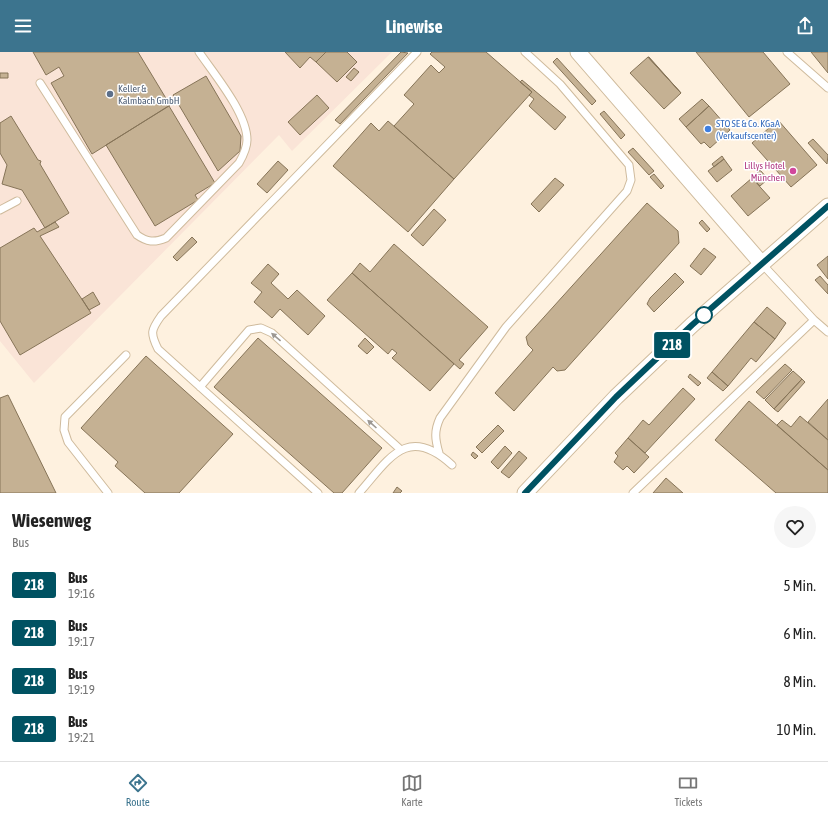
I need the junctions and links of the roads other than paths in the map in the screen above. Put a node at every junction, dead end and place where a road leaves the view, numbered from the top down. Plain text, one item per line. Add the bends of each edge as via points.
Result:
1 (199, 52) edge
2 (417, 52) edge
3 (525, 52) edge
4 (578, 52) edge
5 (787, 52) edge
6 (40, 83) dead end
7 (828, 88) edge
8 (17, 201) dead end
9 (828, 206) edge
10 (0, 210) edge
11 (762, 264) junction
12 (814, 320) junction
13 (828, 332) edge
14 (126, 355) dead end
15 (200, 387) junction
16 (401, 450) junction
17 (439, 453) junction
18 (452, 465) dead end
19 (108, 493) edge
20 (318, 493) edge
21 (359, 493) edge
22 (525, 493) edge
23 (633, 493) edge

1 - 6 lane via 241,114 247,140 245,151 239,163 166,238 156,242 144,240 137,235
2 - 15 lane via 161,316 152,329 158,349
3 - 17 lane via 560,84 629,165 631,180 627,191 506,327 440,418 435,428
4 - 11 street
5 - 7 lane
8 - 10 lane
9 - 11 street
11 - 12 lane
11 - 22 street via 616,397
12 - 13 lane
12 - 23 lane
14 - 19 lane via 65,417 64,430 68,442
16 -> 15 lane via 272,333 261,328 249,330
15 - 20 lane
16 - 17 lane via 409,446
16 - 21 lane via 395,453
17 - 18 lane

